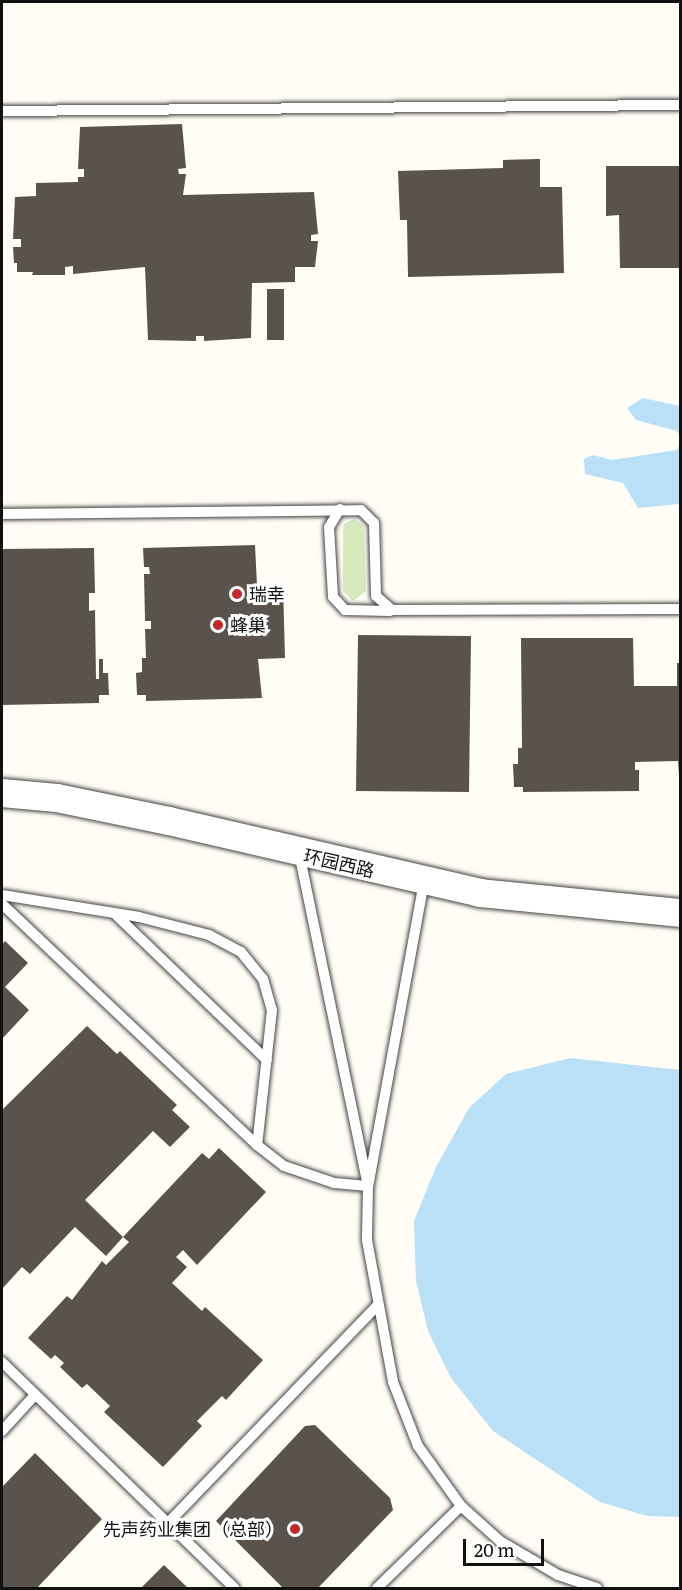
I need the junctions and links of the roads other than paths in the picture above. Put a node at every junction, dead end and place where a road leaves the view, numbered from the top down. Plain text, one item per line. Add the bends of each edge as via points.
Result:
1 (681, 105) edge
2 (2, 111) edge
3 (340, 509) junction
4 (2, 514) edge
5 (681, 609) edge
6 (399, 611) junction
7 (2, 793) edge
8 (299, 853) junction
9 (424, 882) junction
10 (2, 895) edge
11 (2, 904) edge
12 (114, 913) junction
13 (681, 913) edge
14 (267, 1060) junction
15 (257, 1144) junction
16 (368, 1186) junction
17 (377, 1306) junction
18 (2, 1362) edge
19 (35, 1395) junction
20 (2, 1431) edge
21 (461, 1506) junction
22 (167, 1524) junction
23 (234, 1588) edge
24 (377, 1588) edge
25 (597, 1588) edge

1 - 2 lane
3 - 4 lane
3 - 6 lane via 360,510 372,517 376,596 384,607
3 - 6 lane via 329,527 333,597 345,610
5 - 6 lane
7 - 8 street, 环园西路 via 57,798
8 - 9 street, 环园西路
8 - 16 lane
9 - 13 street, 环园西路 via 480,893
9 - 16 lane
10 - 12 lane
11 - 15 lane
12 - 14 lane
12 - 14 lane via 199,932 241,952 254,966 269,994 272,1026
14 - 15 lane
15 - 16 lane via 284,1166 334,1183
16 - 17 lane via 367,1240
17 - 21 lane via 393,1382 418,1446
17 - 22 lane
18 - 19 lane
19 - 20 lane
19 - 22 lane
21 - 24 lane
21 - 25 lane via 500,1541 558,1575
22 - 23 lane

